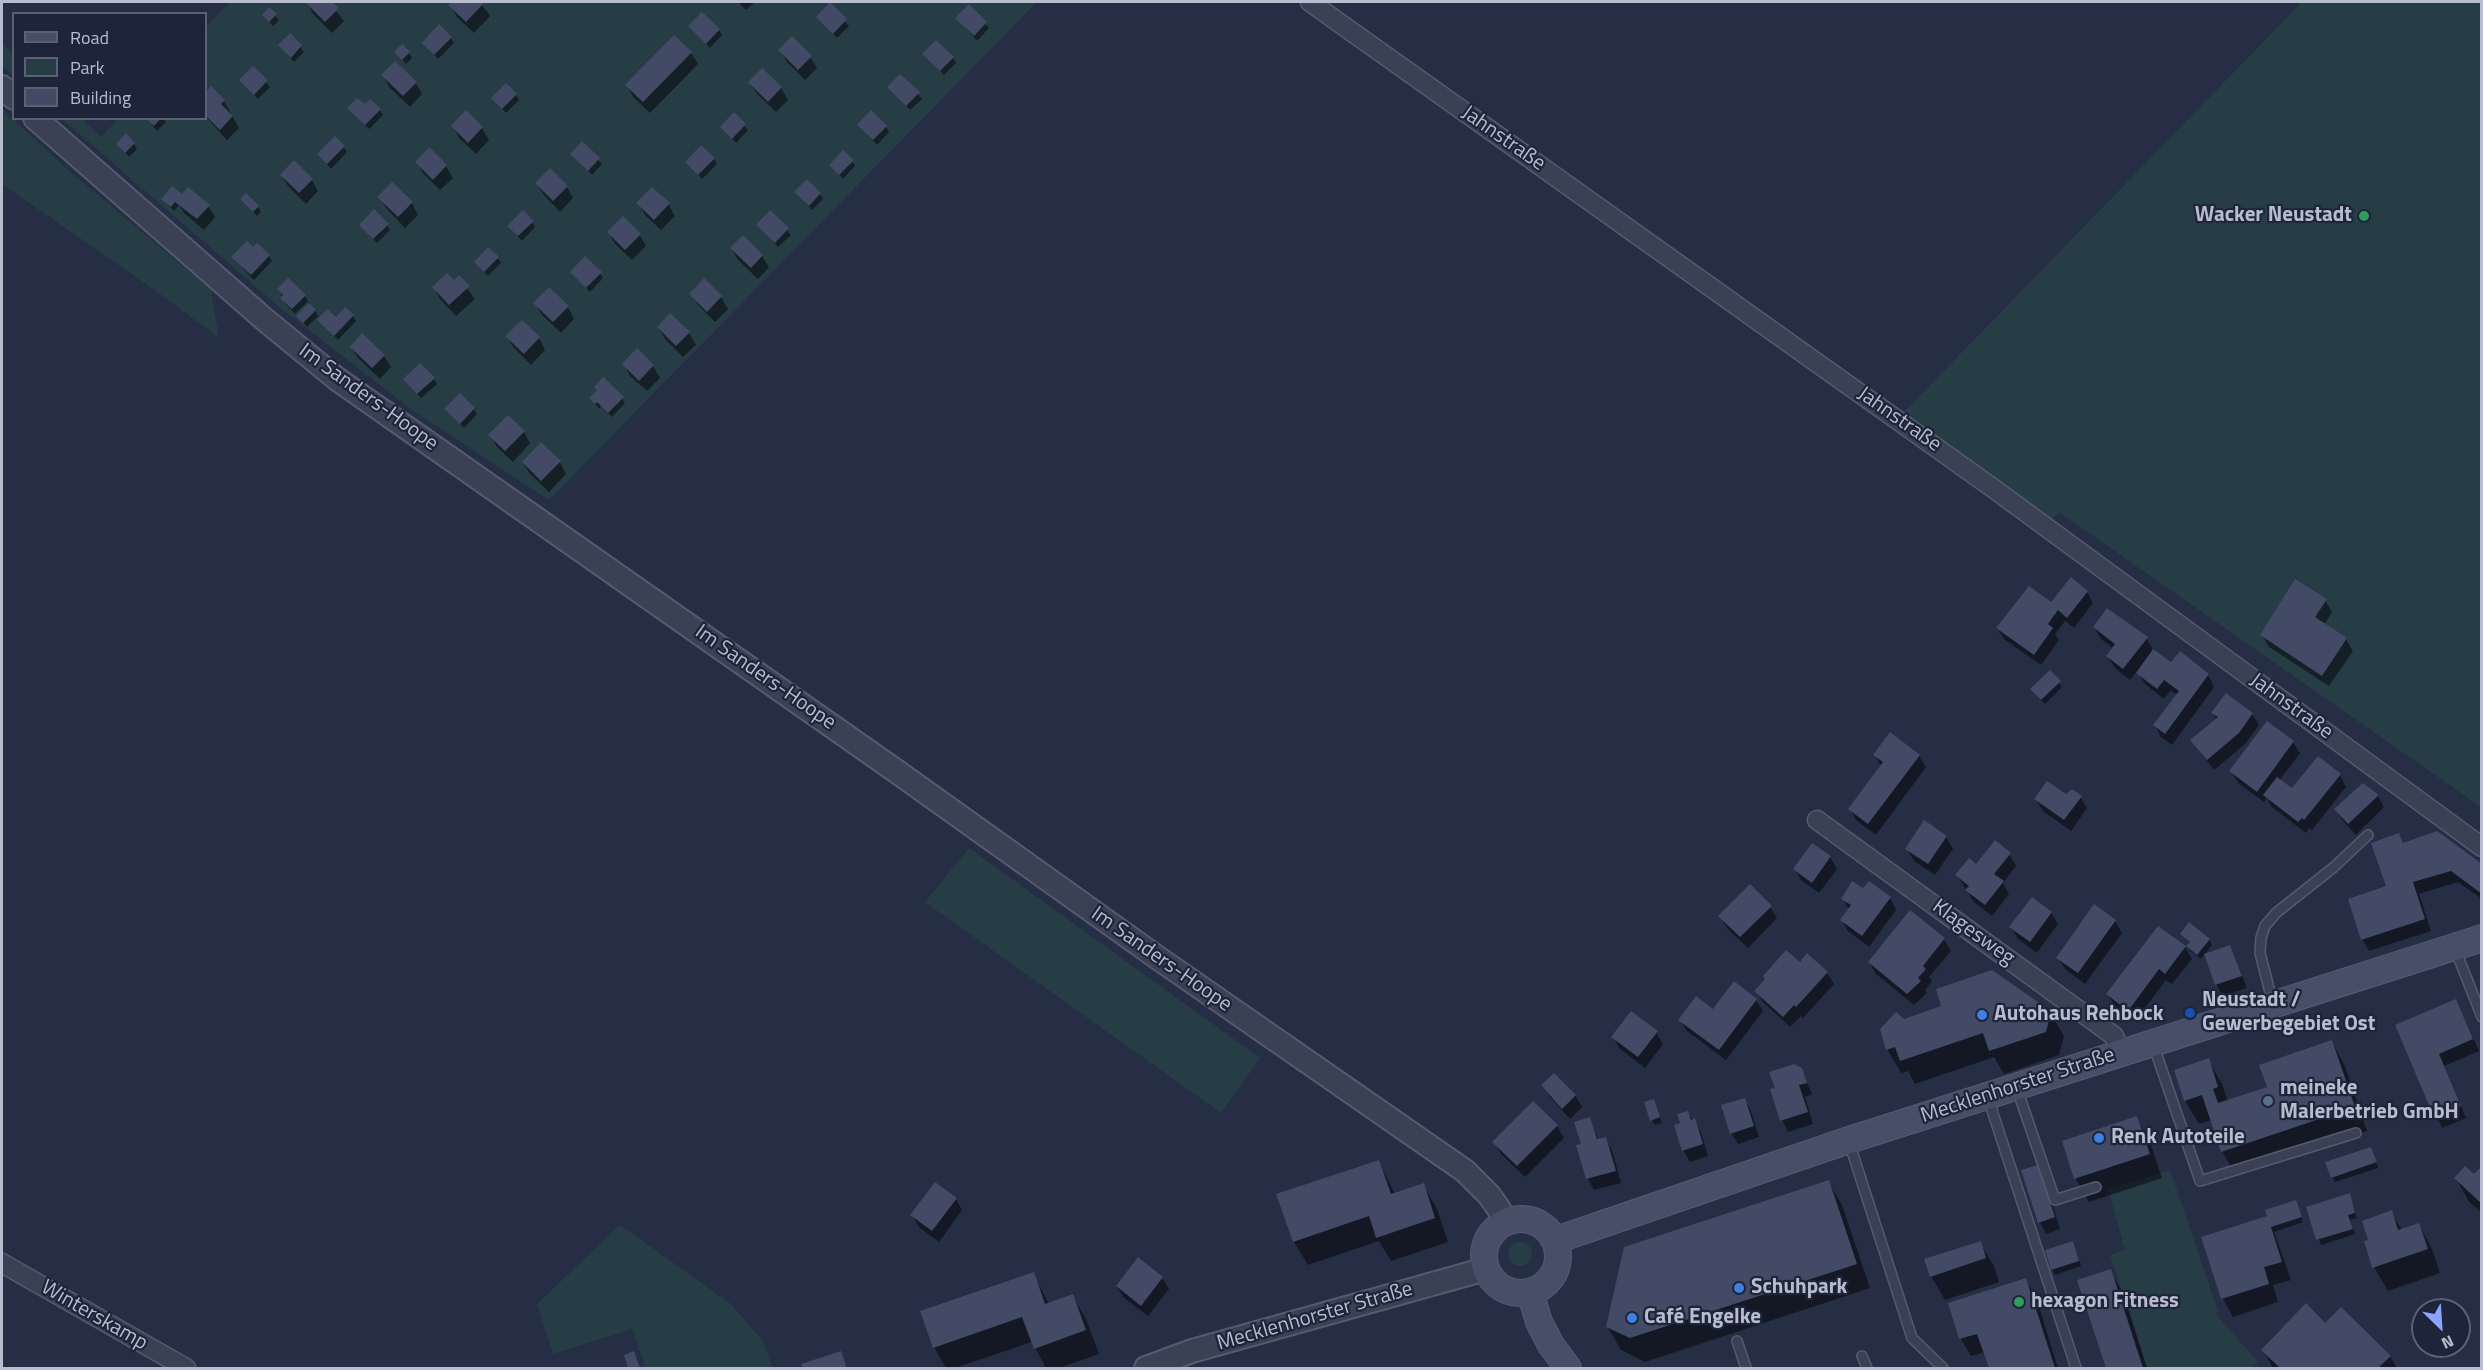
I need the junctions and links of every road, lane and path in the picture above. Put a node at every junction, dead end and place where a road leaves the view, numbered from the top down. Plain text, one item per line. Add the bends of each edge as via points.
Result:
1 (1310, 2) edge
2 (37, 120) edge
3 (1817, 820) dead end
4 (2368, 835) dead end
5 (2481, 847) edge
6 (2481, 938) edge
7 (2454, 946) junction
8 (2273, 1004) junction
9 (2481, 1017) edge
10 (2152, 1042) junction
11 (2121, 1053) junction
12 (2016, 1086) junction
13 (1987, 1096) junction
14 (2356, 1132) dead end
15 (1849, 1140) junction
16 (2096, 1186) dead end
17 (1504, 1222) junction
18 (1556, 1240) junction
19 (2, 1263) edge
20 (1486, 1269) junction
21 (1530, 1292) junction
22 (1737, 1341) dead end
23 (1862, 1356) dead end
24 (186, 1368) edge
25 (1146, 1368) edge
26 (1568, 1368) edge
27 (1746, 1368) edge
28 (1867, 1368) edge
29 (1943, 1368) edge
30 (2076, 1368) edge

1 - 5 street, Jahnstraße via 1990,486
2 - 17 street, Im Sanders-Hoope via 337,379 1465,1171 1489,1195
3 - 11 street, Klagesweg via 2114,1036
4 - 8 lane via 2265,926 2260,954
6 - 7 main road, Mecklenhorster Straße
7 - 8 main road, Mecklenhorster Straße
7 - 9 lane
8 - 10 main road, Mecklenhorster Straße
10 - 11 main road, Mecklenhorster Straße
10 - 14 lane via 2200,1180
11 - 12 main road, Mecklenhorster Straße
12 - 13 main road, Mecklenhorster Straße
12 - 16 lane via 2055,1200
13 - 15 main road, Mecklenhorster Straße
13 - 30 lane
15 - 18 main road, Mecklenhorster Straße
15 - 29 lane via 1912,1338
17 - 18 main road via 1531,1219 1542,1224
17 - 20 main road via 1487,1241 1483,1255
18 - 21 main road via 1557,1268 1542,1287
19 - 24 street, Winterskamp
20 - 21 main road via 1508,1292
20 - 25 street, Mecklenhorster Straße via 1192,1351
21 - 26 main road via 1539,1322
22 - 27 lane
23 - 28 lane

